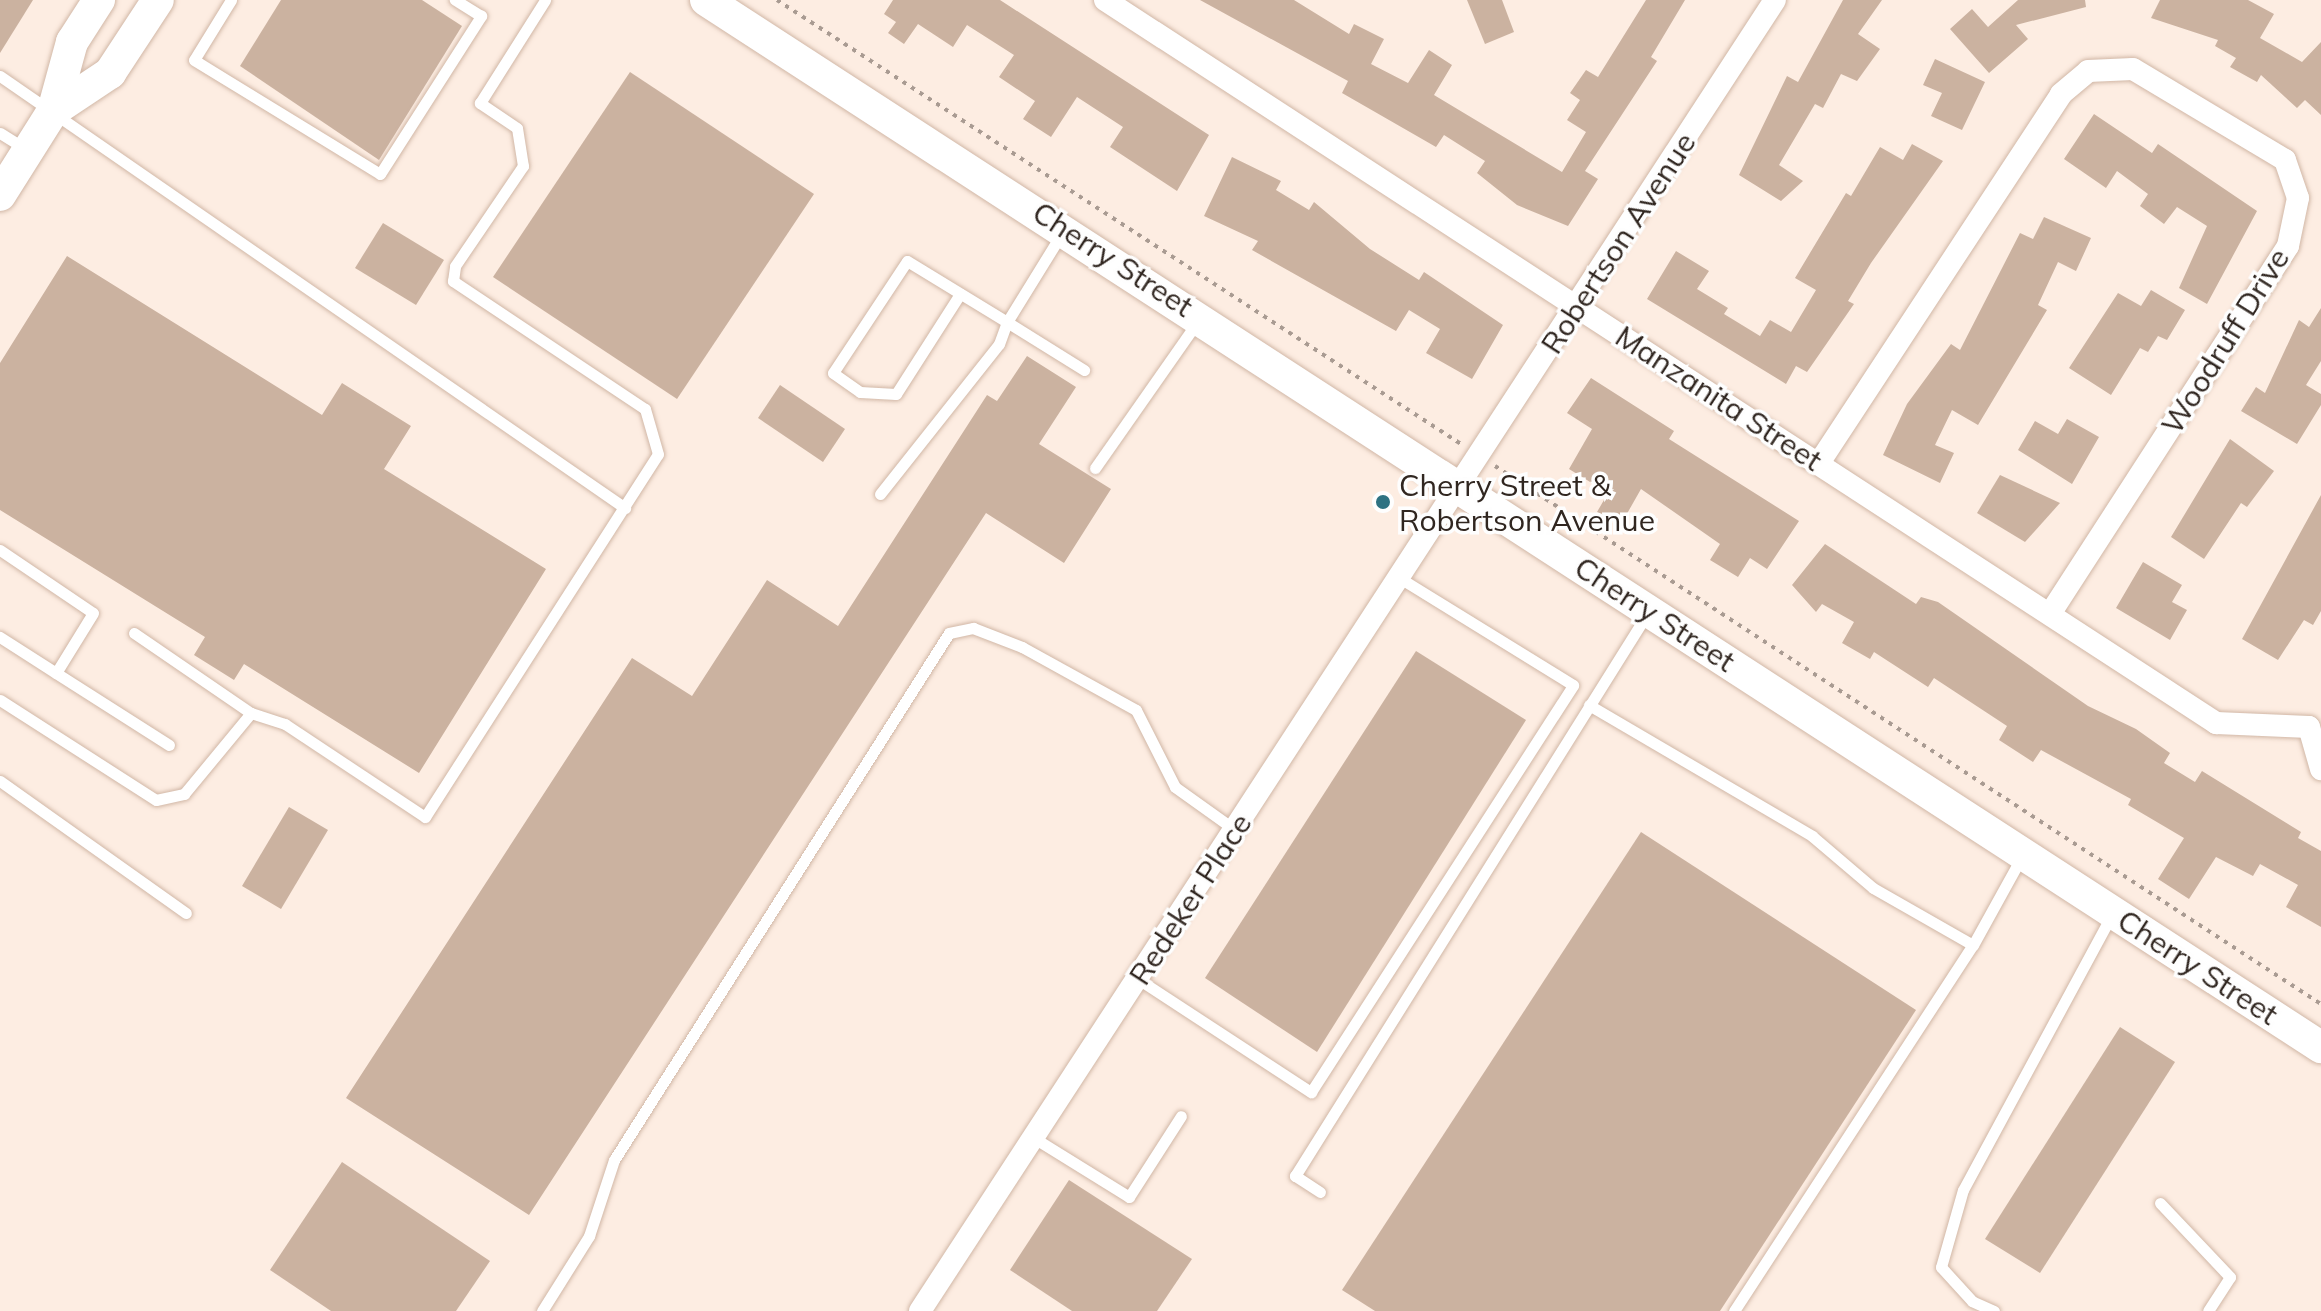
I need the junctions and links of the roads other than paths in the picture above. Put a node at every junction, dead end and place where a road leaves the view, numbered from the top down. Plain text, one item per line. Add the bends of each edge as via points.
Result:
1 (99, 0) edge
2 (158, 0) edge
3 (231, 0) edge
4 (455, 0) edge
5 (545, 0) edge
6 (706, 0) edge
7 (1105, 0) edge
8 (1775, 0) edge
9 (0, 76) edge
10 (53, 111) junction
11 (0, 133) edge
12 (28, 151) junction
13 (0, 195) edge
14 (1065, 228) junction
15 (960, 294) junction
16 (1578, 306) junction
17 (1200, 317) junction
18 (1007, 322) junction
19 (1084, 370) dead end
20 (1819, 463) junction
21 (1095, 468) dead end
22 (1460, 486) junction
23 (880, 494) dead end
24 (625, 508) junction
25 (0, 550) edge
26 (1400, 578) junction
27 (1649, 610) junction
28 (2050, 614) junction
29 (134, 633) dead end
30 (0, 637) edge
31 (56, 673) junction
32 (0, 700) edge
33 (1589, 705) junction
34 (251, 713) junction
35 (2315, 718) edge
36 (169, 745) dead end
37 (2321, 769) edge
38 (0, 781) edge
39 (1235, 830) junction
40 (2023, 854) junction
41 (2114, 912) junction
42 (186, 913) dead end
43 (1973, 945) junction
44 (1138, 979) junction
45 (2321, 1047) edge
46 (1181, 1116) dead end
47 (1034, 1138) junction
48 (1320, 1192) dead end
49 (2160, 1203) dead end
50 (542, 1311) edge
51 (920, 1311) edge
52 (1734, 1311) edge
53 (1994, 1311) edge
54 (2208, 1311) edge

1 - 10 street via 72,42
2 - 10 street via 110,73
3 - 4 lane via 194,60 380,174 481,16
5 - 24 lane via 480,103 517,128 523,166 455,266 453,281 645,409 658,454
6 - 14 street, Cherry Street
7 - 16 street, Manzanita Street
8 - 16 street, Robertson Avenue
9 - 10 lane
10 - 12 street
10 - 24 lane
11 - 12 lane
12 - 13 street
14 - 17 street, Cherry Street
14 - 18 lane
15 - 15 lane via 907,261 833,373 860,392 896,394
15 - 18 lane
16 - 20 street, Manzanita Street
16 - 22 street, Robertson Avenue
17 - 21 lane
17 - 22 street, Cherry Street
18 - 19 lane
18 - 23 lane via 999,344
20 - 28 street, Manzanita Street
20 - 28 street, Woodruff Drive via 2061,94 2088,71 2133,69 2285,160 2298,198 2288,246
22 - 26 street, Redeker Place
22 - 27 street, Cherry Street
24 - 34 lane via 425,817 285,724
25 - 31 lane via 93,613
26 - 39 street, Redeker Place
26 - 44 lane via 1573,685 1311,1092
27 - 33 lane
27 - 40 street, Cherry Street
28 - 35 street, Manzanita Street via 2216,723
29 - 34 lane
30 - 31 lane
31 - 36 lane
32 - 34 lane via 156,800 184,794
33 - 43 lane via 1812,836 1873,888
33 - 48 lane via 1295,1176
35 - 37 street, Manzanita Street
38 - 42 lane
39 - 44 street, Redeker Place
39 - 50 lane via 1175,787 1136,710 1022,647 973,628 949,633 614,1160 589,1236
40 - 41 street, Cherry Street
40 - 43 lane
41 - 45 street, Cherry Street
41 - 53 lane via 1963,1190 1941,1267 1972,1301
43 - 52 lane
44 - 47 street, Redeker Place
46 - 47 lane via 1129,1197
47 - 51 street, Redeker Place
49 - 54 lane via 2230,1277

